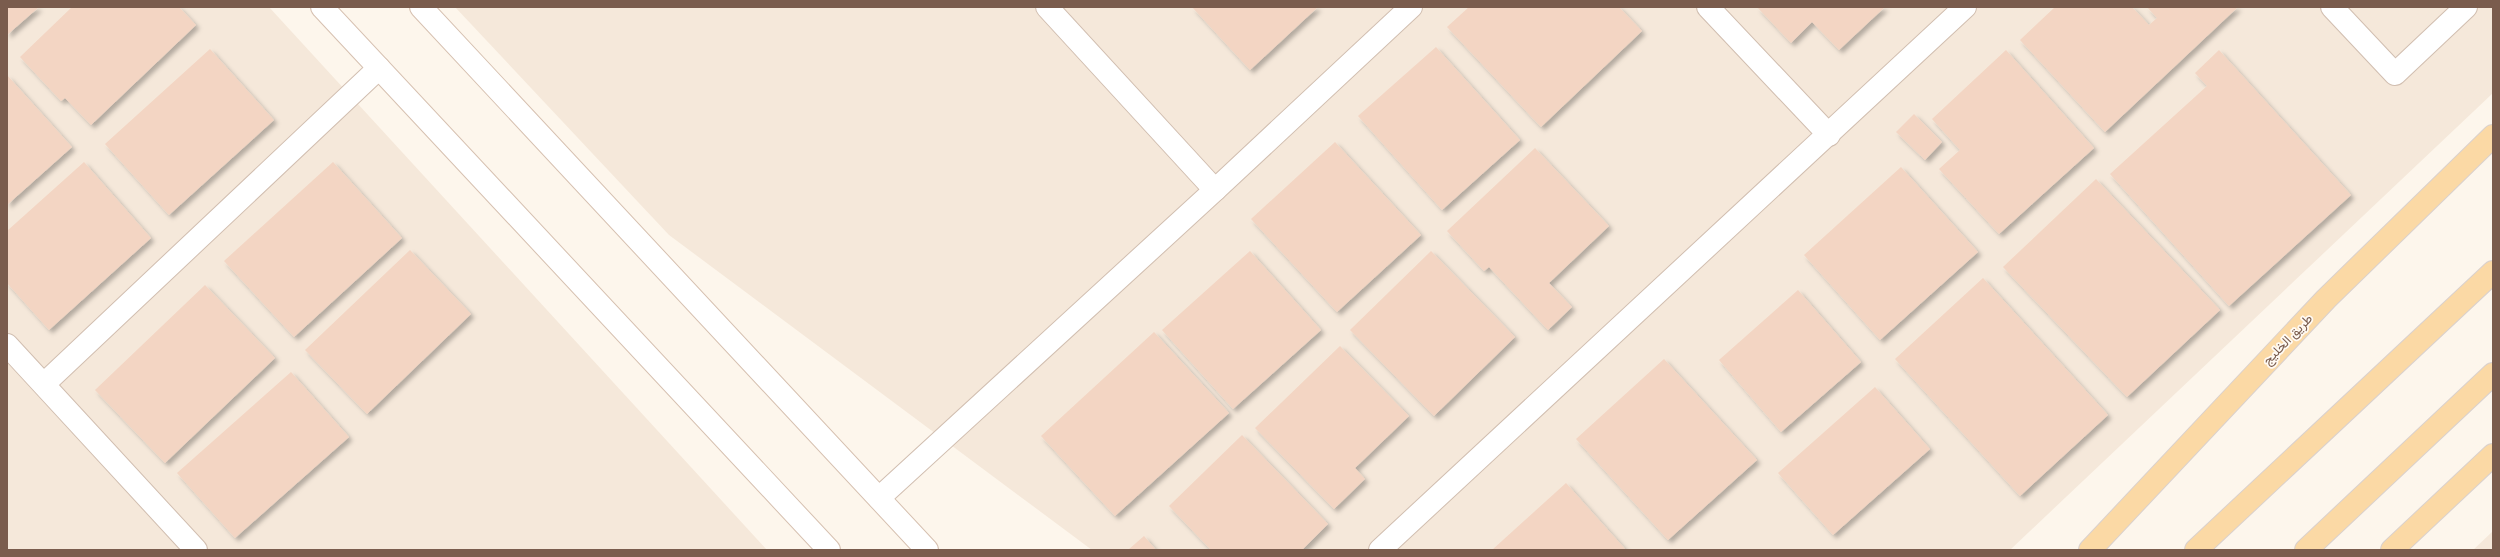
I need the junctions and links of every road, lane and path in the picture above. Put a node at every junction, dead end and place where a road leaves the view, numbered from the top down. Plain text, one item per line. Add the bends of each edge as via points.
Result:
1 (322, 7) edge
2 (421, 7) edge
3 (1046, 7) edge
4 (1411, 7) edge
5 (1708, 7) edge
6 (1965, 7) edge
7 (2332, 7) edge
8 (2466, 7) edge
9 (379, 68) junction
10 (1829, 135) junction
11 (2493, 136) edge
12 (1215, 190) junction
13 (2493, 272) edge
14 (7, 346) edge
15 (2493, 374) edge
16 (44, 384) junction
17 (2493, 456) edge
18 (879, 498) junction
19 (196, 550) edge
20 (829, 550) edge
21 (927, 550) edge
22 (1380, 550) edge
23 (2090, 550) edge
24 (2196, 550) edge
25 (2306, 550) edge
26 (2392, 550) edge

1 - 9 street
2 - 18 street
3 - 12 street
4 - 12 street
5 - 10 street
6 - 10 street
7 - 8 street via 2395,74
9 - 16 street
9 - 20 street
10 - 22 street
11 - 23 main road, طريق الخليج via 2326,299
12 - 18 street
13 - 24 main road
14 - 16 street
15 - 25 main road
16 - 19 street
17 - 26 main road
18 - 21 street

